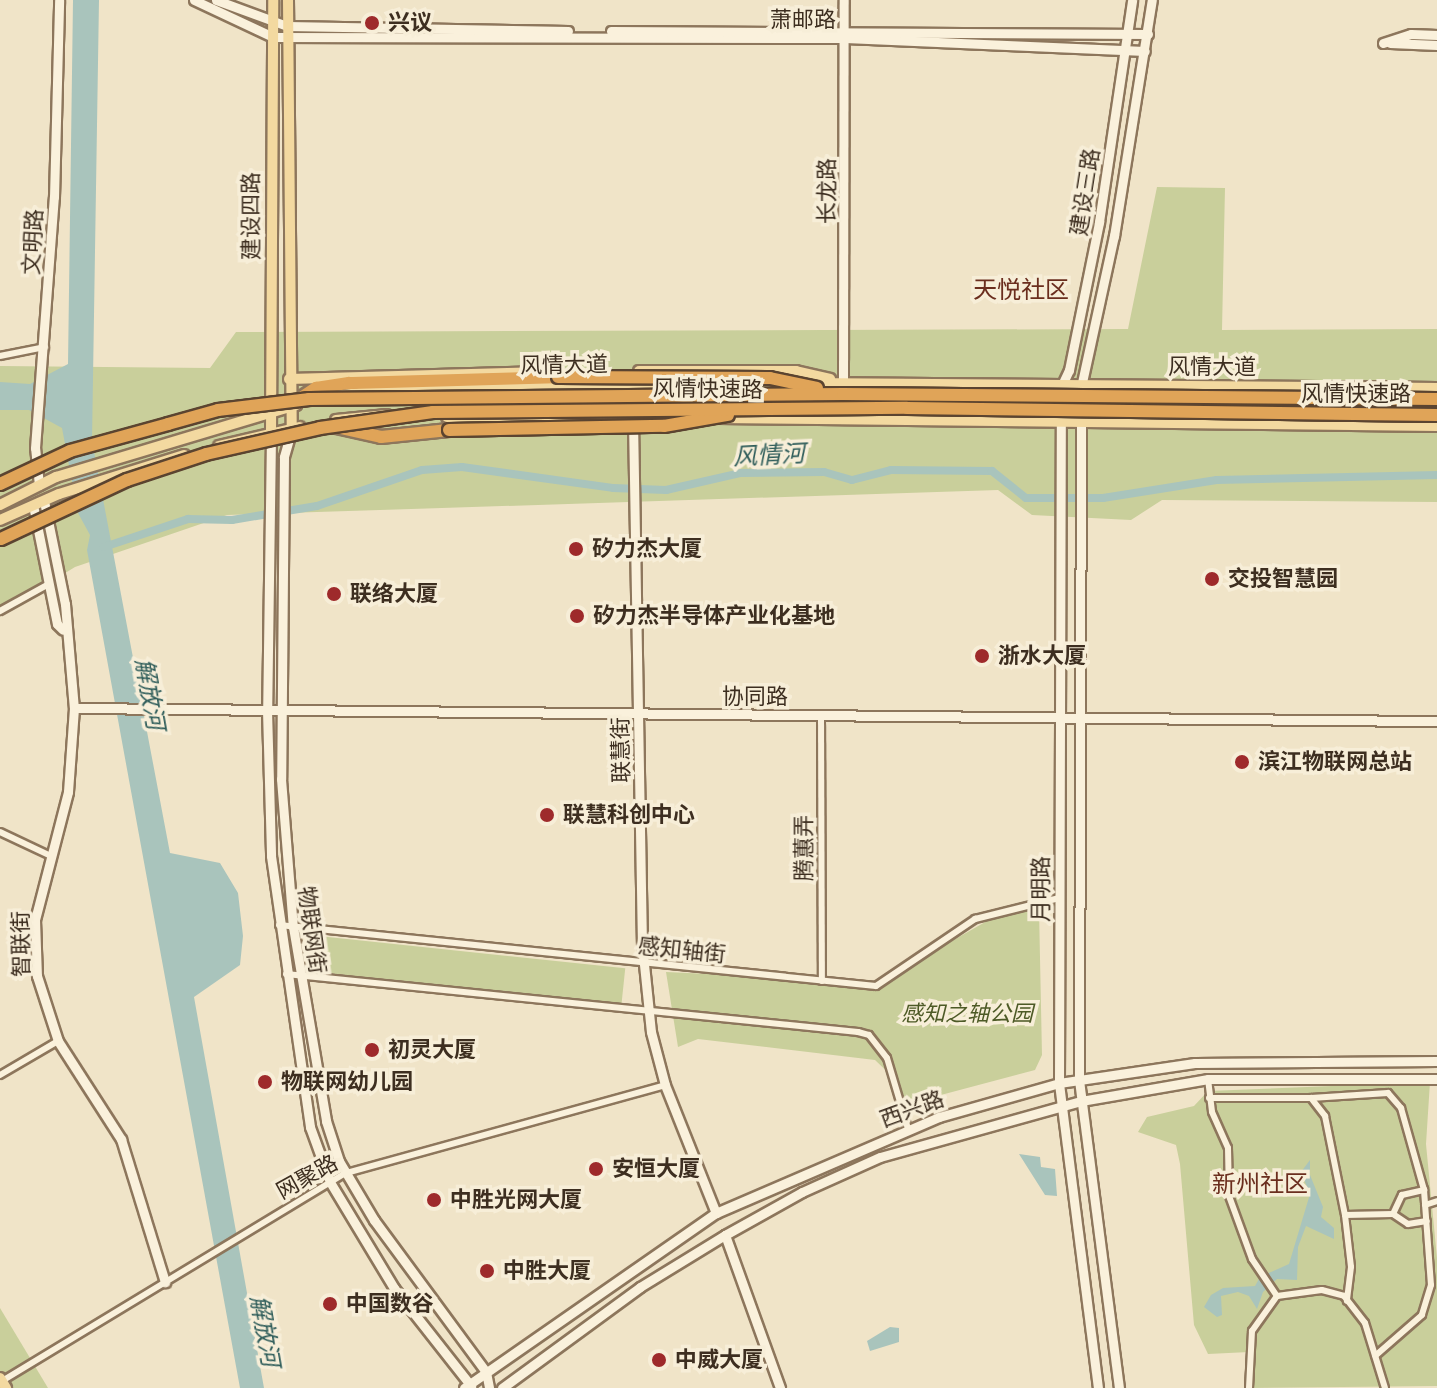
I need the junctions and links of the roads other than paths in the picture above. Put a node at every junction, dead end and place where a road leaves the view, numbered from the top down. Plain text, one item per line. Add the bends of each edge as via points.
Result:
1 (59, 0) edge
2 (194, 0) edge
3 (216, 0) edge
4 (273, 0) edge
5 (288, 0) edge
6 (844, 0) edge
7 (1132, 0) edge
8 (1152, 0) edge
9 (273, 24) junction
10 (287, 30) junction
11 (845, 34) junction
12 (1148, 34) junction
13 (1127, 35) junction
14 (1437, 35) edge
15 (273, 37) junction
16 (1437, 45) edge
17 (1145, 51) junction
18 (1124, 52) junction
19 (45, 347) junction
20 (0, 356) edge
21 (289, 379) junction
22 (1061, 387) junction
23 (1081, 387) junction
24 (843, 388) junction
25 (1437, 388) edge
26 (1437, 399) edge
27 (289, 405) junction
28 (757, 410) junction
29 (1437, 415) edge
30 (270, 416) junction
31 (633, 418) junction
32 (1061, 423) junction
33 (1082, 423) junction
34 (321, 424) junction
35 (1437, 426) edge
36 (292, 428) junction
37 (271, 432) junction
38 (0, 484) edge
39 (39, 485) junction
40 (39, 503) junction
41 (0, 505) edge
42 (0, 520) edge
43 (0, 539) edge
44 (49, 584) junction
45 (0, 611) edge
46 (63, 630) junction
47 (74, 708) junction
48 (267, 710) junction
49 (280, 710) junction
50 (638, 714) junction
51 (821, 715) junction
52 (1060, 717) junction
53 (1082, 718) junction
54 (1437, 721) edge
55 (0, 832) edge
56 (51, 856) junction
57 (1059, 898) junction
58 (279, 925) junction
59 (293, 927) junction
60 (644, 964) junction
61 (286, 974) junction
62 (300, 975) junction
63 (822, 981) junction
64 (649, 1011) junction
65 (58, 1041) junction
66 (1437, 1061) edge
67 (0, 1075) edge
68 (1208, 1079) junction
69 (1437, 1079) edge
70 (1079, 1081) junction
71 (1059, 1083) junction
72 (665, 1085) junction
73 (1209, 1098) junction
74 (1311, 1098) junction
75 (1081, 1101) junction
76 (1061, 1107) junction
77 (908, 1129) junction
78 (346, 1173) junction
79 (330, 1182) junction
80 (1424, 1190) junction
81 (1437, 1201) edge
82 (1425, 1205) junction
83 (716, 1213) junction
84 (1393, 1214) junction
85 (1345, 1215) junction
86 (1427, 1221) junction
87 (725, 1235) junction
88 (165, 1282) junction
89 (1277, 1296) junction
90 (1347, 1301) junction
91 (1375, 1356) junction
92 (486, 1372) junction
93 (3, 1382) edge
94 (469, 1387) edge
95 (489, 1388) edge
96 (502, 1388) edge
97 (780, 1388) edge
98 (1098, 1388) edge
99 (1119, 1388) edge
100 (1249, 1388) edge
101 (1385, 1388) edge

1 - 19 street, 文明路
2 - 15 street
3 - 9 street, 萧邮路
4 - 9 main road, 建设四路
5 - 10 main road, 建设四路
6 - 11 street, 长龙路
7 - 13 street, 建设三路
8 - 12 street, 建设三路
9 - 10 street, 萧邮路
9 - 15 main road, 建设四路
10 - 11 street, 萧邮路
10 - 11 street, 萧邮路 via 462,36
10 - 15 street
10 - 21 main road, 建设四路
11 - 13 street, 萧邮路
11 - 18 street, 萧邮路
11 - 24 street, 长龙路
12 - 13 street, 萧邮路
12 - 17 street, 建设三路
13 - 18 street, 建设三路
14 - 16 street via 1411,34 1383,43
15 - 30 main road, 建设四路
17 - 18 street, 萧邮路
17 - 23 street, 建设三路 via 1114,236
18 - 22 street, 建设三路 via 1099,222
19 - 20 street
19 - 39 street, 文明路
21 - 24 main road via 396,373 796,371
21 - 27 main road, 建设四路
22 - 23 main road, 风情大道
22 - 24 main road, 风情大道
22 - 32 street, 月明路
23 - 25 main road, 风情大道
23 - 33 street, 月明路
24 - 26 highway, 风情快速路, bridge
24 - 27 main road, 风情大道 via 399,388 352,391
24 - 27 highway, bridge via 770,378 349,383 316,388
24 - 38 highway, 风情快速路, bridge via 295,400 218,410 70,451
27 - 30 main road, 风情大道
27 - 36 main road, 建设四路
28 - 29 highway, 风情快速路, bridge
28 - 34 highway, bridge via 664,426 449,430 381,437
28 - 43 highway, 风情快速路, bridge via 483,408 320,428 220,450 127,480
30 - 37 main road, 建设四路
30 - 39 main road, 风情大道 via 112,459
31 - 32 main road
31 - 34 main road via 366,414
31 - 50 street, 联慧街
32 - 33 main road
32 - 52 street, 月明路
33 - 35 main road
33 - 53 street, 月明路
34 - 36 main road
36 - 37 main road
36 - 49 street, 物联网街 via 284,457
37 - 40 main road
37 - 48 street, 物联网街
39 - 41 main road, 风情大道
40 - 42 main road
40 - 44 street, 智联街
40 - 46 street, 智联街 via 65,604
44 - 45 street
44 - 46 street, 智联街
46 - 47 street, 智联街
47 - 48 street, 协同路
47 - 56 street, 智联街 via 68,792
48 - 49 street, 协同路
48 - 58 street, 物联网街
49 - 50 street, 协同路
49 - 59 street, 物联网街
50 - 51 street, 协同路
50 - 60 street, 联慧街
51 - 52 street, 协同路
51 - 63 street, 腾蕙弄
52 - 53 street, 协同路
52 - 57 street, 月明路
53 - 54 street, 协同路
53 - 70 street, 月明路
55 - 56 street
56 - 65 street, 智联街 via 39,898 35,958 43,1002
57 - 63 street, 感知轴街 via 975,919 876,986
57 - 71 street, 月明路
58 - 59 street, 感知轴街
58 - 61 street, 物联网街
59 - 60 street, 感知轴街
59 - 62 street, 物联网街
60 - 63 street, 感知轴街
60 - 64 street, 联慧街
61 - 62 street
61 - 79 street, 物联网街 via 310,1127
62 - 64 street
62 - 78 street, 物联网街 via 326,1121
64 - 72 street, 联慧街
64 - 77 street via 869,1035 887,1058
65 - 67 street
65 - 88 street, 智联街 via 121,1139
66 - 70 street, 西兴路 via 1195,1063
68 - 69 street, 西兴路
68 - 73 street
68 - 75 street, 西兴路
70 - 71 street, 西兴路
70 - 75 street, 月明路
71 - 76 street, 月明路
71 - 77 street, 西兴路
72 - 78 street, 网聚路
72 - 83 street, 联慧街
73 - 74 street
73 - 89 street via 1228,1148 1229,1196 1259,1274
74 - 80 street via 1388,1093 1401,1108
74 - 85 street via 1325,1116
75 - 76 street, 西兴路
75 - 99 street, 月明路
76 - 87 street, 西兴路 via 880,1157
76 - 98 street, 月明路
77 - 83 street, 西兴路
78 - 79 street, 网聚路
78 - 92 street, 物联网街 via 374,1220
79 - 88 street, 网聚路
79 - 94 street, 物联网街 via 394,1288
80 - 82 street
80 - 84 street via 1402,1195
81 - 82 street
82 - 86 street
83 - 92 street, 西兴路
84 - 85 street
84 - 86 street via 1408,1224
85 - 90 street via 1351,1267
86 - 91 street via 1431,1285 1422,1315
87 - 96 street, 西兴路 via 640,1287
87 - 97 street
88 - 93 street, 网聚路
89 - 90 street via 1322,1290
89 - 100 street via 1252,1331
90 - 91 street via 1365,1323
91 - 101 street
92 - 94 street, 西兴路
92 - 95 street, 物联网街

